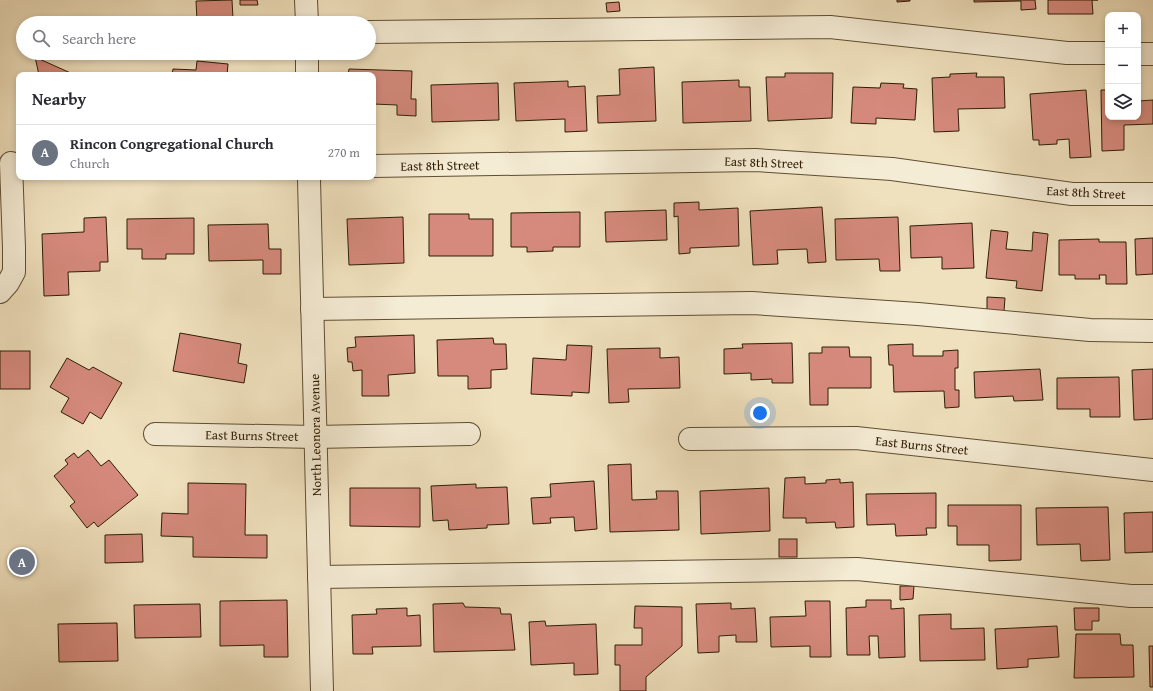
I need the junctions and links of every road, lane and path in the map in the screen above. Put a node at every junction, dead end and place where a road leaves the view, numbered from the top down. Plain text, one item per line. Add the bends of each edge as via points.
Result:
1 (306, 0) edge
2 (307, 16) edge
3 (376, 32) edge
4 (1105, 53) edge
5 (1141, 54) edge
6 (1153, 54) edge
7 (307, 60) edge
8 (308, 72) edge
9 (10, 163) edge
10 (376, 166) edge
11 (308, 180) edge
12 (1153, 194) edge
13 (0, 292) edge
14 (312, 309) junction
15 (1153, 331) edge
16 (155, 434) dead end
17 (469, 434) dead end
18 (315, 437) junction
19 (690, 439) dead end
20 (1153, 470) edge
21 (319, 577) junction
22 (1153, 596) edge
23 (322, 691) edge

1 - 2 street
3 - 4 street via 830,28 1067,53
5 - 6 street
7 - 8 street
9 - 13 street via 14,272
10 - 12 street, East 8th Street via 755,160 892,169 1072,194
11 - 14 street, North Leonora Avenue
14 - 15 street via 752,303 918,314 1090,330
14 - 18 street, North Leonora Avenue
16 - 18 street, East Burns Street
17 - 18 street, East Burns Street
18 - 21 street, North Leonora Avenue
19 - 20 street, East Burns Street via 856,438
21 - 22 street via 857,569
21 - 23 street, North Leonora Avenue

